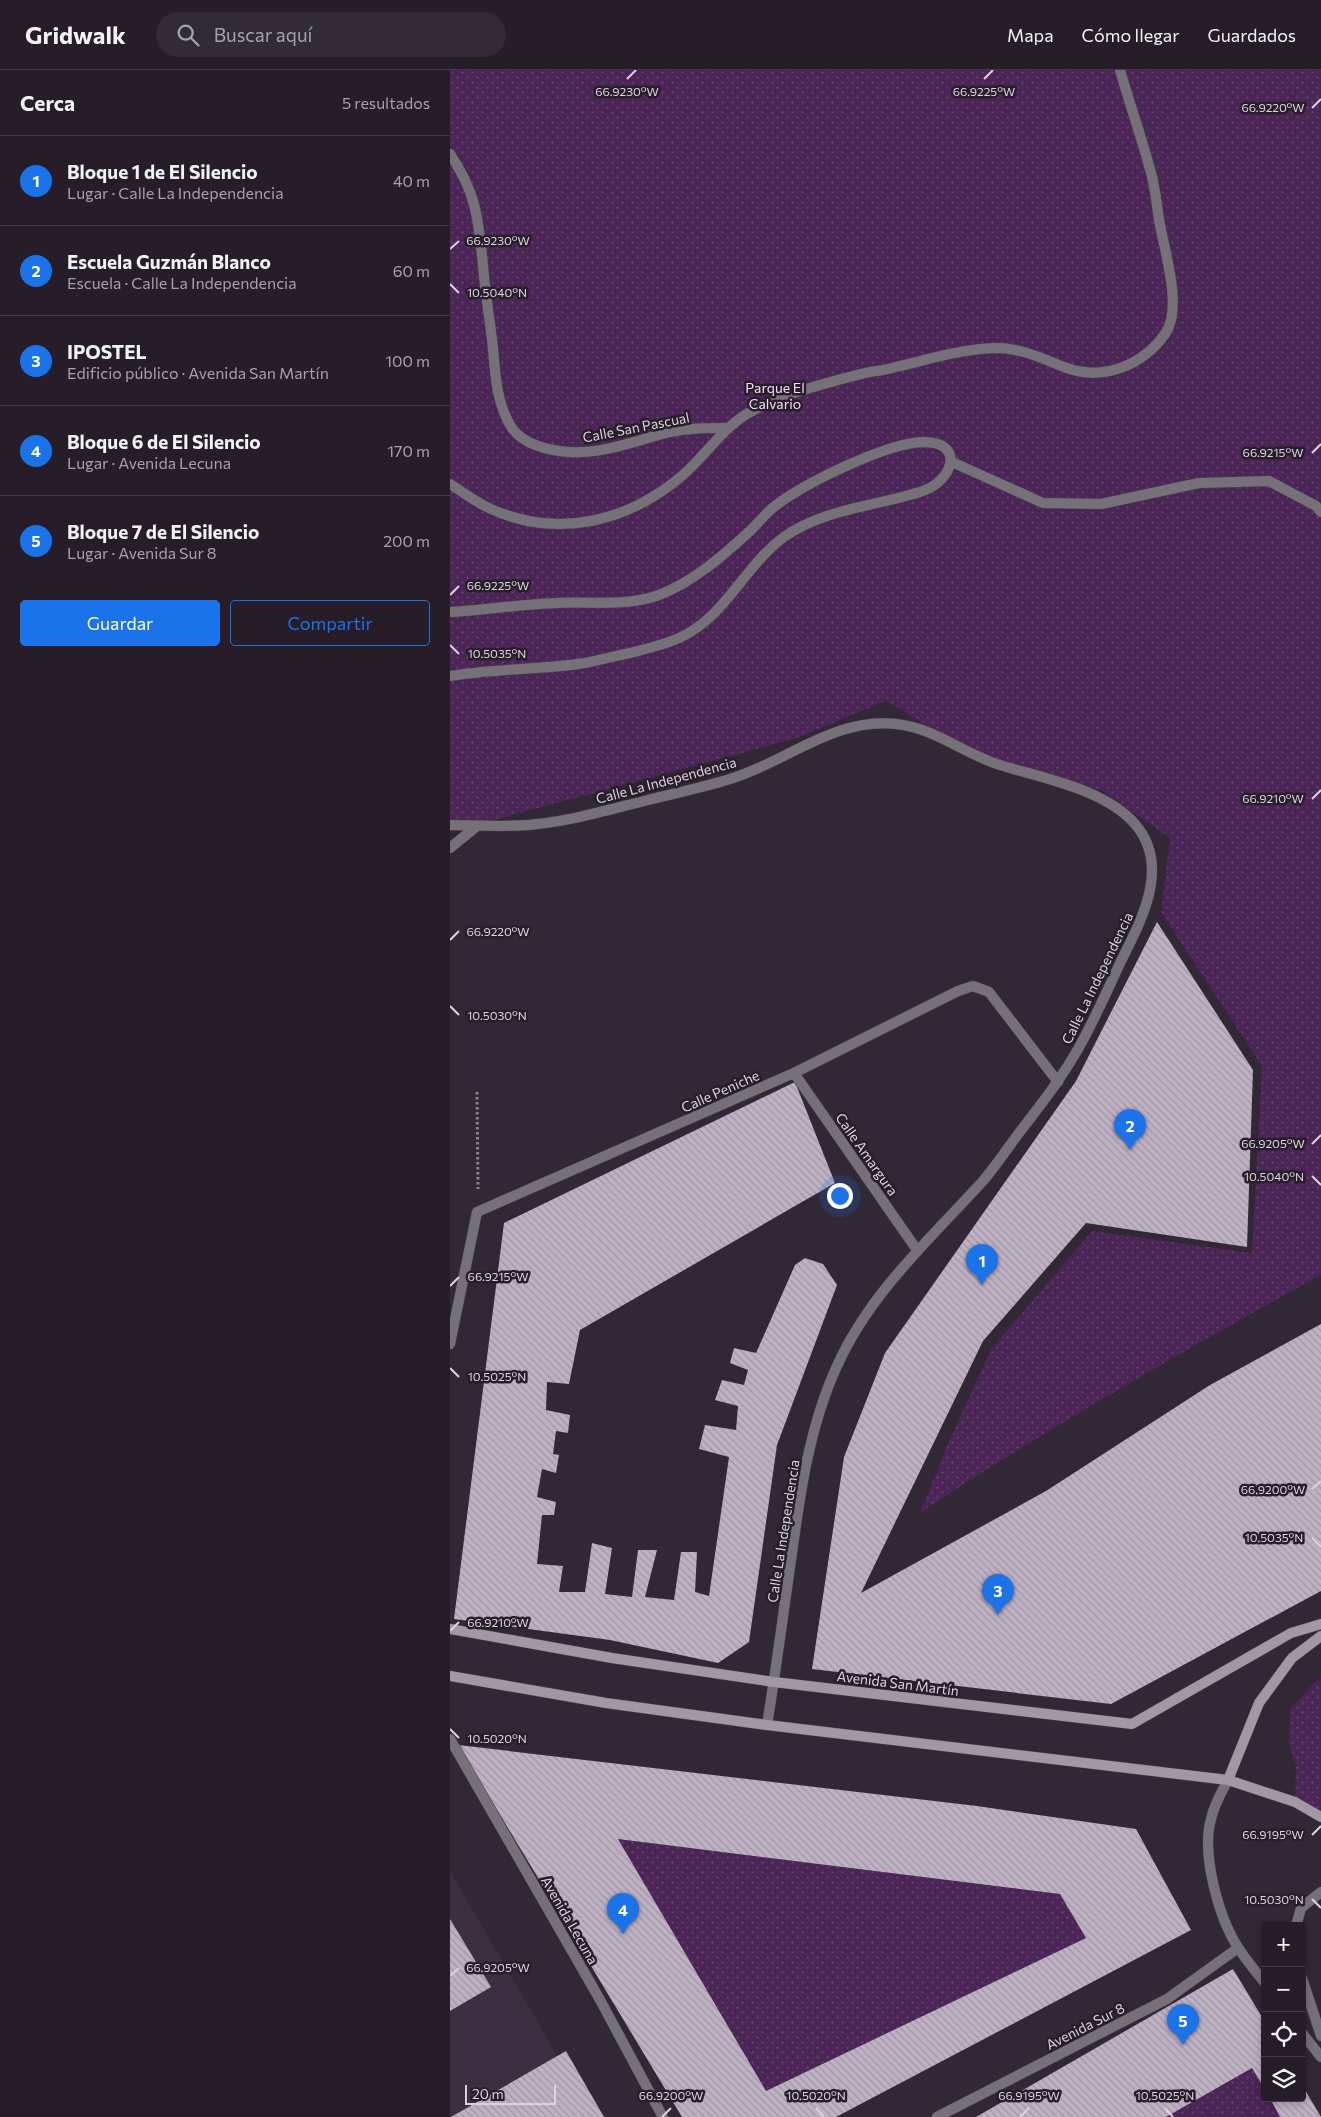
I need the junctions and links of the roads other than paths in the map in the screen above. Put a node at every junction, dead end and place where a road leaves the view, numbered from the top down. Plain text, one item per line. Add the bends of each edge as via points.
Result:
1 (1120, 70) edge
2 (450, 154) edge
3 (727, 428) junction
4 (952, 462) junction
5 (450, 484) edge
6 (1321, 512) edge
7 (450, 612) edge
8 (450, 676) edge
9 (450, 825) edge
10 (477, 826) junction
11 (450, 848) edge
12 (794, 1073) junction
13 (1058, 1082) junction
14 (917, 1250) junction
15 (450, 1344) edge
16 (1321, 1624) edge
17 (450, 1629) edge
18 (1321, 1636) edge
19 (450, 1676) edge
20 (774, 1682) junction
21 (767, 1725) junction
22 (450, 1739) edge
23 (1228, 1780) junction
24 (1321, 1817) edge
25 (1321, 1892) edge
26 (1297, 1922) edge
27 (1238, 1948) junction
28 (1261, 1978) edge
29 (1306, 1990) edge
30 (1321, 2036) edge
31 (1306, 2038) edge
32 (1321, 2057) edge
33 (663, 2117) edge
34 (937, 2117) edge

1 - 3 street via 1153,179 1172,291 1167,331 1152,350 1118,370 1096,373 1069,369 1024,351 998,348 962,351 866,373 785,397 754,410
2 - 3 street, Calle San Pascual via 470,187 479,219 495,368 502,409 512,429 522,438 540,446 568,452 589,452 678,431
3 - 5 street via 685,473 658,494 594,522 554,525 524,521 489,508
4 - 6 street via 1043,503 1101,504 1198,483 1268,480 1316,506
4 - 7 street via 942,445 927,442 910,443 852,463 775,506 703,570 658,595 637,601 554,603
4 - 8 street via 948,472 926,490 839,513 797,528 781,539 696,629 678,639 585,663
9 - 10 street, Calle La Independencia
10 - 11 street
10 - 13 street, Calle La Independencia via 554,821 732,779 844,729 866,723 925,729 997,764 1068,784 1122,812 1137,826 1152,857 1153,877 1143,917 1083,1040
12 - 13 street, Calle Peniche via 973,986 989,992
12 - 14 street, Calle Amargura
12 - 15 street, Calle Peniche via 477,1212
13 - 14 street, Calle La Independencia via 984,1179
14 - 20 street, Calle La Independencia via 861,1320 837,1366 817,1419 799,1497
16 - 20 main road, Avenida San Martín via 1291,1633 1132,1724
17 - 20 main road, Avenida San Martín
18 - 23 main road via 1292,1658 1259,1703
19 - 21 main road
20 - 21 street, Calle La Independencia
21 - 23 main road
22 - 33 street, Avenida Lecuna via 599,1998
23 - 24 main road via 1296,1802
23 - 27 street via 1210,1821 1209,1848 1222,1914
25 - 26 street via 1301,1908
27 - 28 street
27 - 34 street, Avenida Sur 8 via 1167,1999
29 - 30 street
31 - 32 street

